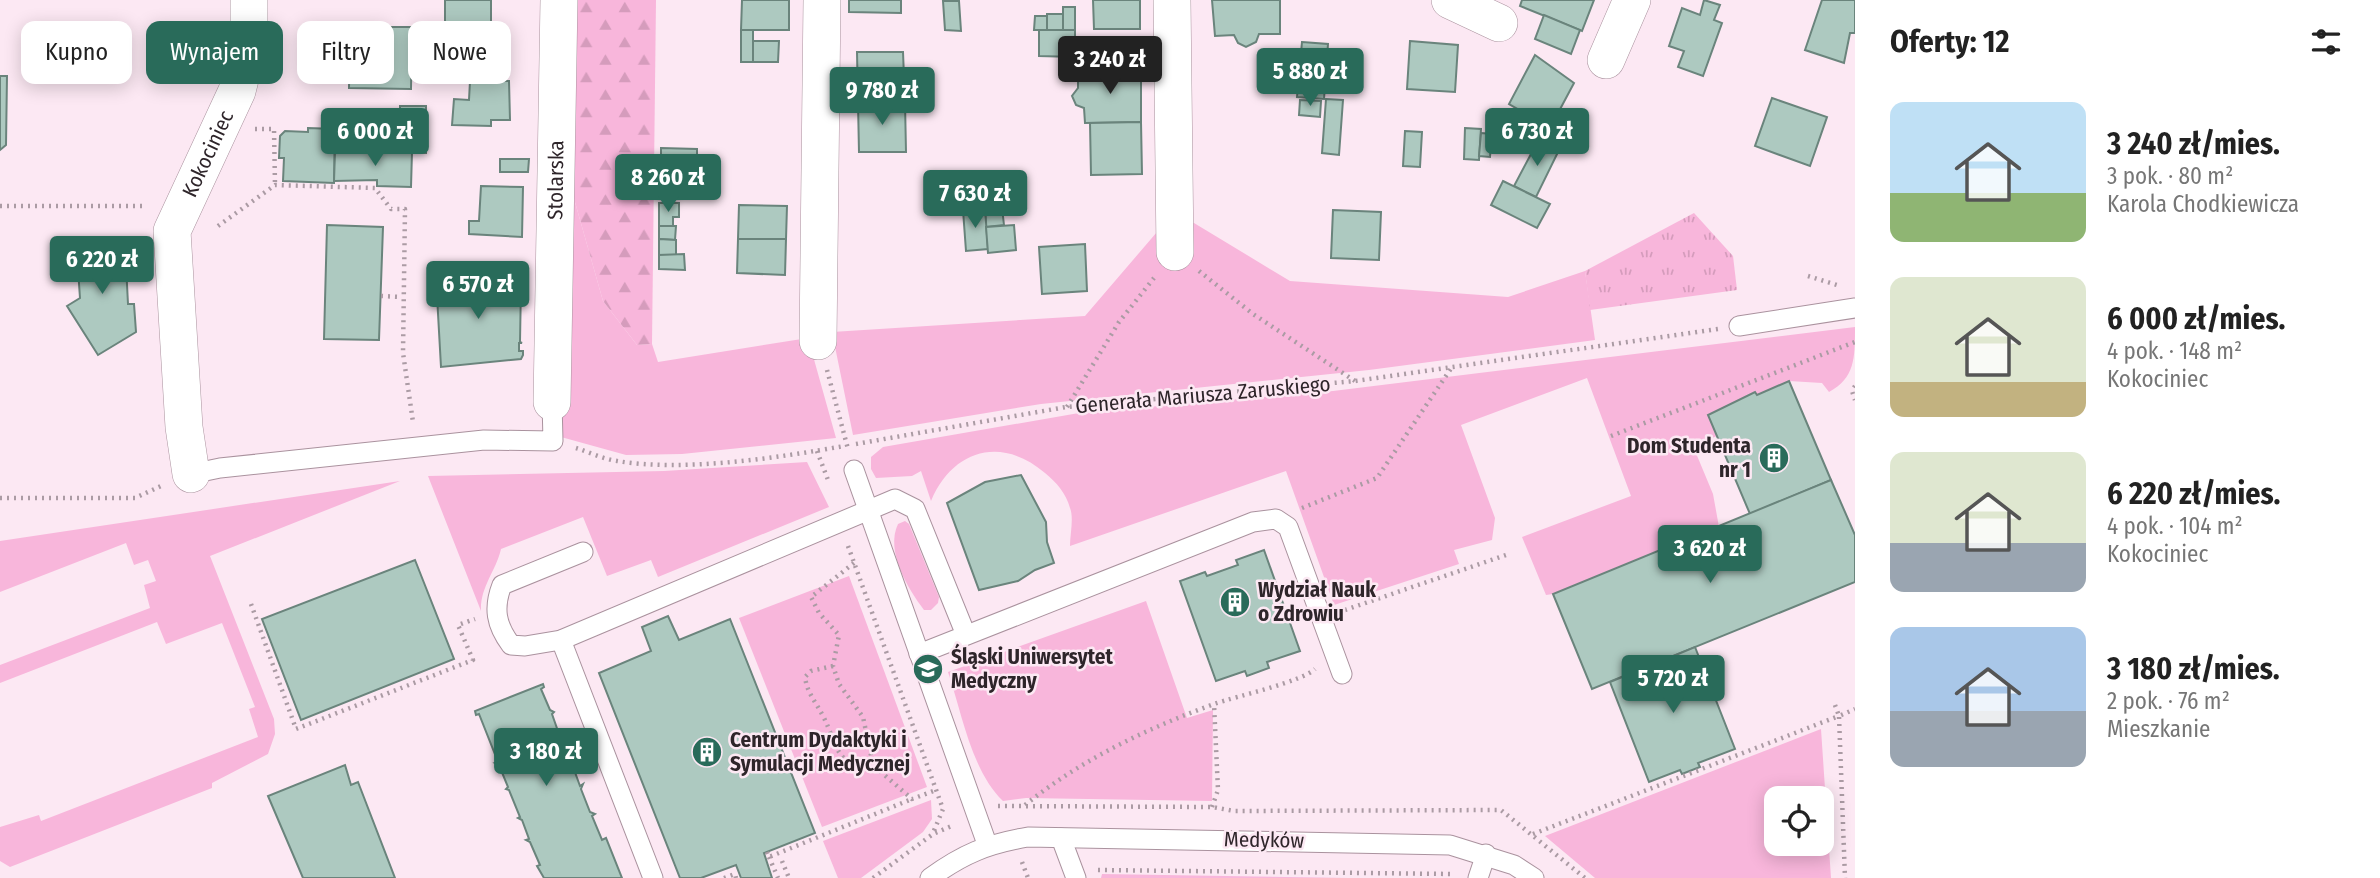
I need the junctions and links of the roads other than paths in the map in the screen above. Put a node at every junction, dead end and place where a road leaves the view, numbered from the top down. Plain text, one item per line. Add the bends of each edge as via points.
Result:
1 (249, 0) edge
2 (559, 0) edge
3 (822, 0) edge
4 (1172, 0) edge
5 (1450, 0) edge
6 (1632, 0) edge
7 (1499, 23) dead end
8 (1606, 60) dead end
9 (1175, 252) road end
10 (1855, 308) edge
11 (1739, 326) road end
12 (818, 341) road end
13 (552, 402) joint
14 (854, 470) road end
15 (191, 474) joint
16 (866, 511) junction
17 (583, 552) dead end
18 (966, 635) junction
19 (561, 640) junction
20 (919, 653) junction
21 (1342, 674) dead end
22 (1061, 838) junction
23 (988, 844) junction
24 (1486, 854) junction
25 (653, 878) edge
26 (930, 878) edge
27 (1076, 878) edge
28 (1478, 878) edge
29 (1534, 878) edge

1 - 15 street, Kokociniec via 249,43 237,91 172,231
2 - 13 street, Stolarska
3 - 12 street
4 - 9 street
5 - 7 street
6 - 8 street
10 - 11 lane
13 - 15 lane via 553,442 484,440
14 - 16 lane
16 - 18 lane via 895,499 915,509
16 - 19 lane
16 - 20 lane
17 - 19 lane via 502,585 494,604 511,645
18 - 20 lane
18 - 21 lane via 1253,522 1276,519 1288,527
19 - 25 lane
20 - 23 lane
22 - 23 lane, Medyków via 1028,837
22 - 24 lane, Medyków via 1396,841 1450,845
22 - 27 lane
23 - 26 lane, Medyków
24 - 28 lane
24 - 29 lane, Medyków

